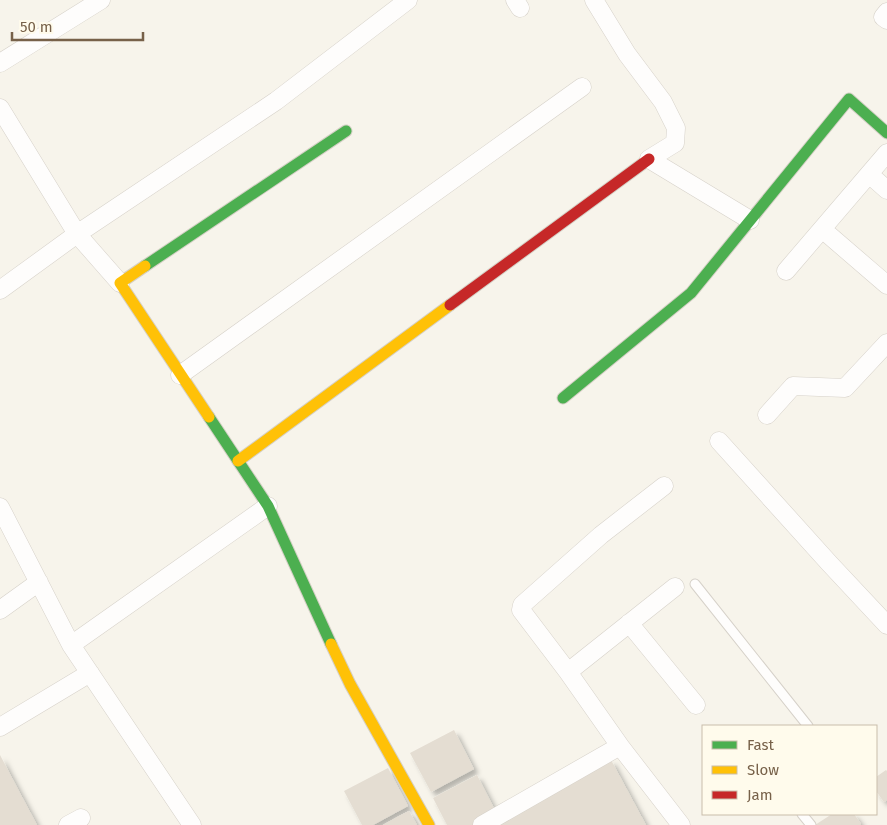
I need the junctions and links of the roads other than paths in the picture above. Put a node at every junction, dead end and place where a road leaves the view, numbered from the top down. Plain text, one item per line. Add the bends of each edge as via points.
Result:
1 (101, 0) edge
2 (408, 0) edge
3 (594, 0) edge
4 (887, 12) edge
5 (887, 20) edge
6 (0, 63) edge
7 (582, 86) dead end
8 (0, 108) edge
9 (346, 131) dead end
10 (887, 133) edge
11 (887, 153) edge
12 (649, 159) junction
13 (869, 174) junction
14 (887, 190) edge
15 (750, 220) junction
16 (822, 229) junction
17 (77, 234) junction
18 (786, 271) dead end
19 (120, 283) junction
20 (887, 285) edge
21 (0, 290) edge
22 (887, 343) edge
23 (180, 375) junction
24 (563, 398) dead end
25 (767, 415) dead end
26 (719, 441) dead end
27 (238, 461) junction
28 (664, 486) dead end
29 (268, 506) junction
30 (0, 507) edge
31 (39, 582) junction
32 (695, 584) dead end
33 (675, 587) dead end
34 (0, 610) edge
35 (629, 623) junction
36 (887, 624) edge
37 (71, 645) junction
38 (568, 672) junction
39 (90, 673) junction
40 (696, 705) dead end
41 (807, 725) edge
42 (0, 727) edge
43 (620, 746) junction
44 (803, 815) edge
45 (192, 825) edge
46 (429, 825) edge
47 (482, 825) edge
48 (681, 825) edge
49 (811, 825) edge

1 - 6 street
2 - 17 street via 276,101
3 - 12 street via 627,54 663,102 676,128 675,143
4 - 5 street via 883,16
7 - 23 street
8 - 17 street
9 - 19 street
10 - 15 street via 849,99
11 - 13 street
12 - 15 street
12 - 27 street
13 - 14 street
13 - 16 street
15 - 24 street via 691,292
16 - 18 street
16 - 20 street
17 - 19 street
17 - 21 street
19 - 23 street
22 - 25 street via 844,388 793,386
23 - 27 street
26 - 36 street
27 - 29 street
28 - 38 street via 522,605 521,610
29 - 37 street
29 - 46 street via 350,684
30 - 31 street
31 - 34 street
31 - 37 street
32 - 41 lane
33 - 35 street
35 - 38 street
35 - 40 street
37 - 39 street
38 - 43 street
39 - 42 street
39 - 45 street
43 - 47 street
43 - 48 street
44 - 49 lane

